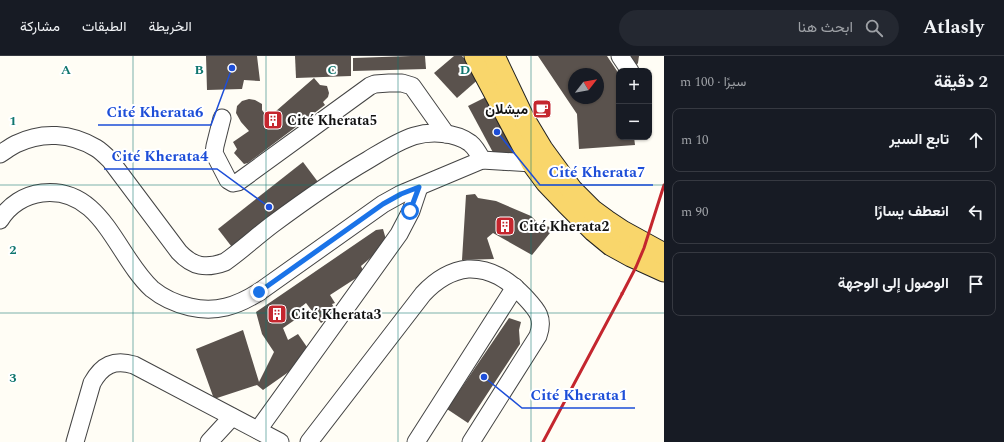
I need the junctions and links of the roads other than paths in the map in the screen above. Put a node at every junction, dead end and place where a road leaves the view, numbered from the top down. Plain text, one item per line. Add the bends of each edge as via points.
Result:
1 (475, 56) edge
2 (494, 56) edge
3 (620, 56) edge
4 (628, 68) edge
5 (222, 118) dead end
6 (446, 134) junction
7 (0, 154) edge
8 (482, 160) junction
9 (532, 162) junction
10 (559, 173) junction
11 (419, 187) junction
12 (0, 220) edge
13 (664, 254) edge
14 (664, 271) edge
15 (515, 287) junction
16 (232, 417) junction
17 (258, 430) junction
18 (75, 442) edge
19 (209, 442) edge
20 (280, 442) edge
21 (309, 442) edge
22 (416, 442) edge
23 (471, 442) edge

1 - 9 main road
2 - 10 main road via 524,119
3 - 4 street
5 - 6 street via 214,153 228,180 233,183 238,182 375,84 402,83 412,86
6 - 7 street via 431,133 400,141 313,195 225,262 209,266 200,266 184,258 110,160 97,149 76,139 48,135 30,138
6 - 8 street via 470,143
8 - 9 street
8 - 11 street
9 - 10 street via 545,165
9 - 14 main road via 546,182 594,232 611,245
10 - 13 main road via 592,210 622,231
11 - 12 street via 383,204 245,301 230,307 213,309 181,305 153,289 141,277 91,208 79,199 65,194 36,193 22,198 10,207
11 - 17 street via 399,234
15 - 21 street via 505,279 481,270 455,272 432,284
15 - 22 street
15 - 23 street via 539,314 540,329
16 - 17 street
16 - 18 street via 134,365 117,363 102,369 92,383
16 - 19 street
17 - 20 street

